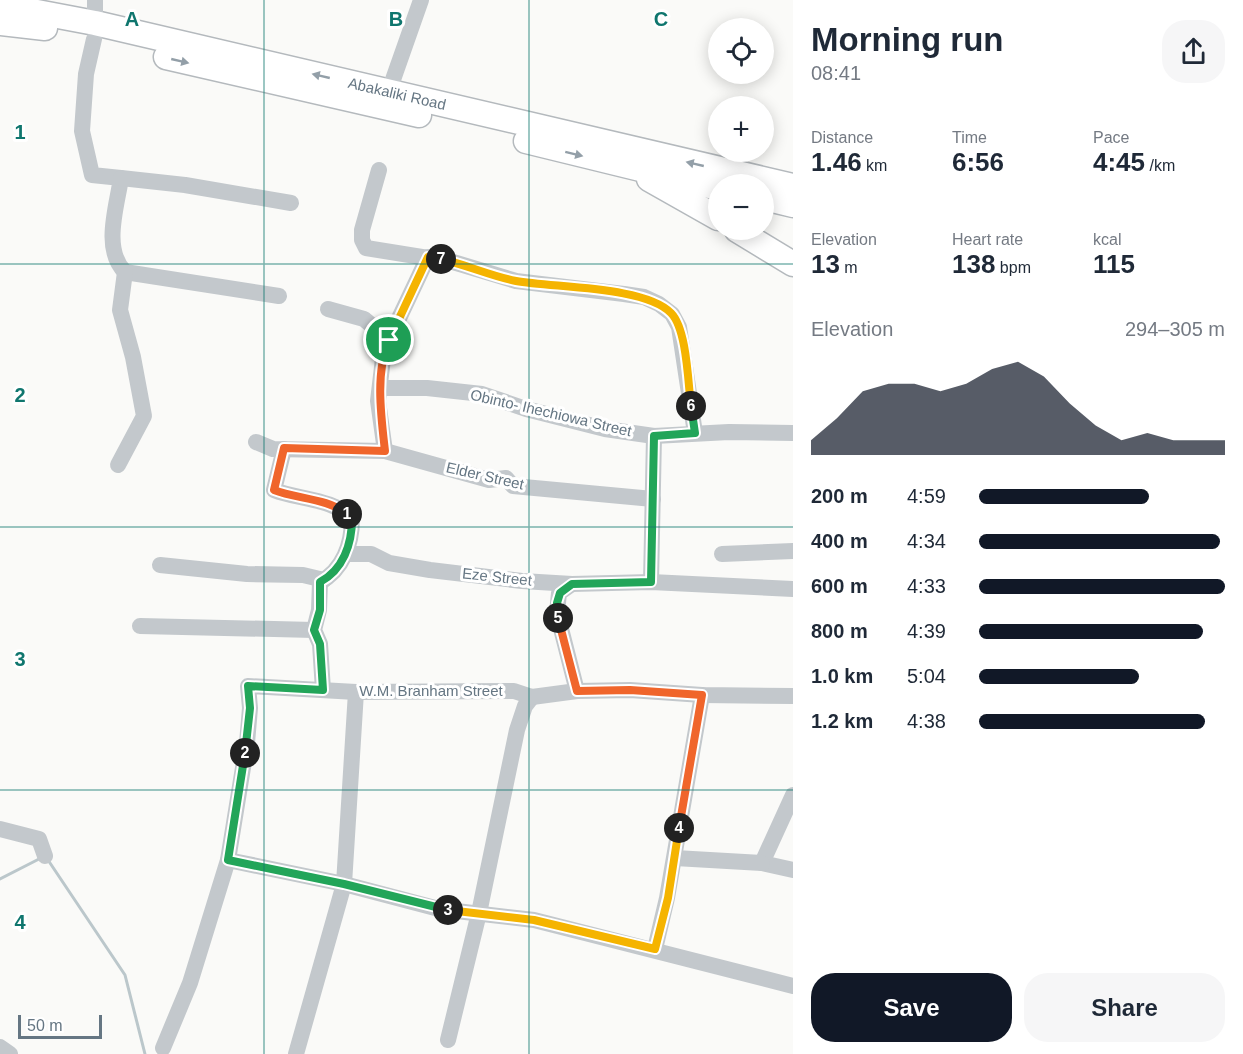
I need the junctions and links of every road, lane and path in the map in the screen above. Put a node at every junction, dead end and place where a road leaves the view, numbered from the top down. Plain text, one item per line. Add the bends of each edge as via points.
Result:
1 (421, 0) edge
2 (0, 5) edge
3 (94, 21) edge
4 (0, 23) edge
5 (389, 91) junction
6 (627, 166) junction
7 (379, 170) dead end
8 (739, 174) edge
9 (774, 177) edge
10 (122, 178) junction
11 (793, 178) edge
12 (774, 182) edge
13 (708, 186) edge
14 (793, 186) edge
15 (774, 200) edge
16 (291, 203) dead end
17 (793, 205) edge
18 (708, 212) edge
19 (753, 240) edge
20 (428, 257) junction
21 (793, 264) edge
22 (125, 272) junction
23 (279, 296) dead end
24 (328, 309) dead end
25 (389, 340) junction
26 (382, 388) junction
27 (695, 433) junction
28 (793, 433) edge
29 (654, 436) junction
30 (256, 442) dead end
31 (284, 448) junction
32 (385, 451) junction
33 (118, 465) dead end
34 (653, 499) junction
35 (793, 551) edge
36 (347, 554) junction
37 (722, 554) dead end
38 (160, 565) dead end
39 (324, 580) junction
40 (651, 582) junction
41 (572, 584) junction
42 (793, 589) edge
43 (140, 626) dead end
44 (314, 630) junction
45 (323, 690) junction
46 (577, 691) junction
47 (356, 692) junction
48 (702, 695) junction
49 (793, 696) edge
50 (532, 697) junction
51 (793, 795) edge
52 (0, 829) edge
53 (45, 856) dead end
54 (675, 858) junction
55 (228, 860) junction
56 (762, 863) junction
57 (793, 870) edge
58 (344, 884) junction
59 (479, 913) junction
60 (655, 949) junction
61 (793, 986) edge
62 (448, 1040) dead end
63 (0, 1047) edge
64 (163, 1048) dead end
65 (10, 1054) edge
66 (296, 1054) edge

1 - 5 street
2 - 3 highway, Abakaliki Road
3 - 4 highway, Abakaliki Road via 38,26
5 -> 3 highway, Abakaliki Road
3 -> 6 highway, Abakaliki Road
3 - 10 street via 82,131 92,175
8 -> 5 highway, Abakaliki Road
6 - 13 highway, Abakaliki Road
6 - 18 highway
7 - 20 street via 362,240 366,248
9 - 11 highway
10 - 16 street
10 - 22 street via 113,227 116,261
12 - 14 highway, Abakaliki Road
15 - 17 highway
19 - 21 highway
20 - 25 street
20 - 27 street via 516,281 644,297 659,304 672,314 679,327
22 - 23 street
22 - 33 street via 120,310 144,416
24 - 25 street via 364,319
25 - 26 street via 384,350
26 - 29 street, Obinto- Ihechiowa Street via 482,394 605,429
26 - 32 street via 378,401
27 - 28 street, Obinto- Ihechiowa Street
27 - 29 street, Obinto- Ihechiowa Street
29 - 34 street
30 - 31 street, Elder Street via 273,449
31 - 32 street, Elder Street
31 - 36 street via 274,490 321,502 347,514 352,519
32 - 34 street, Elder Street via 489,480 506,478 513,486
34 - 40 street
35 - 37 street
36 - 39 street
36 - 41 street, Eze Street via 371,554 389,563 430,570
38 - 39 street via 303,575
39 - 44 street via 320,582 320,610
40 - 41 street, Eze Street
40 - 42 street, Eze Street
41 - 46 street via 560,593 557,613
43 - 44 street
44 - 45 street via 320,644
45 - 47 street, W.M. Branham Street
45 - 55 street, W.M. Branham Street via 248,686 247,743
46 - 48 street, W.M. Branham Street
46 - 50 street, W.M. Branham Street
47 - 50 street, W.M. Branham Street via 514,691
47 - 58 street
48 - 49 street, W.M. Branham Street
48 - 54 street
50 - 59 street via 518,730
51 - 56 street
52 - 53 street via 39,839
54 - 56 street
54 - 60 street
55 - 58 street
55 - 64 street via 190,983
56 - 57 street
58 - 59 street via 439,909
58 - 66 street
59 - 60 street via 534,920
59 - 62 street
60 - 61 street
63 - 65 street

